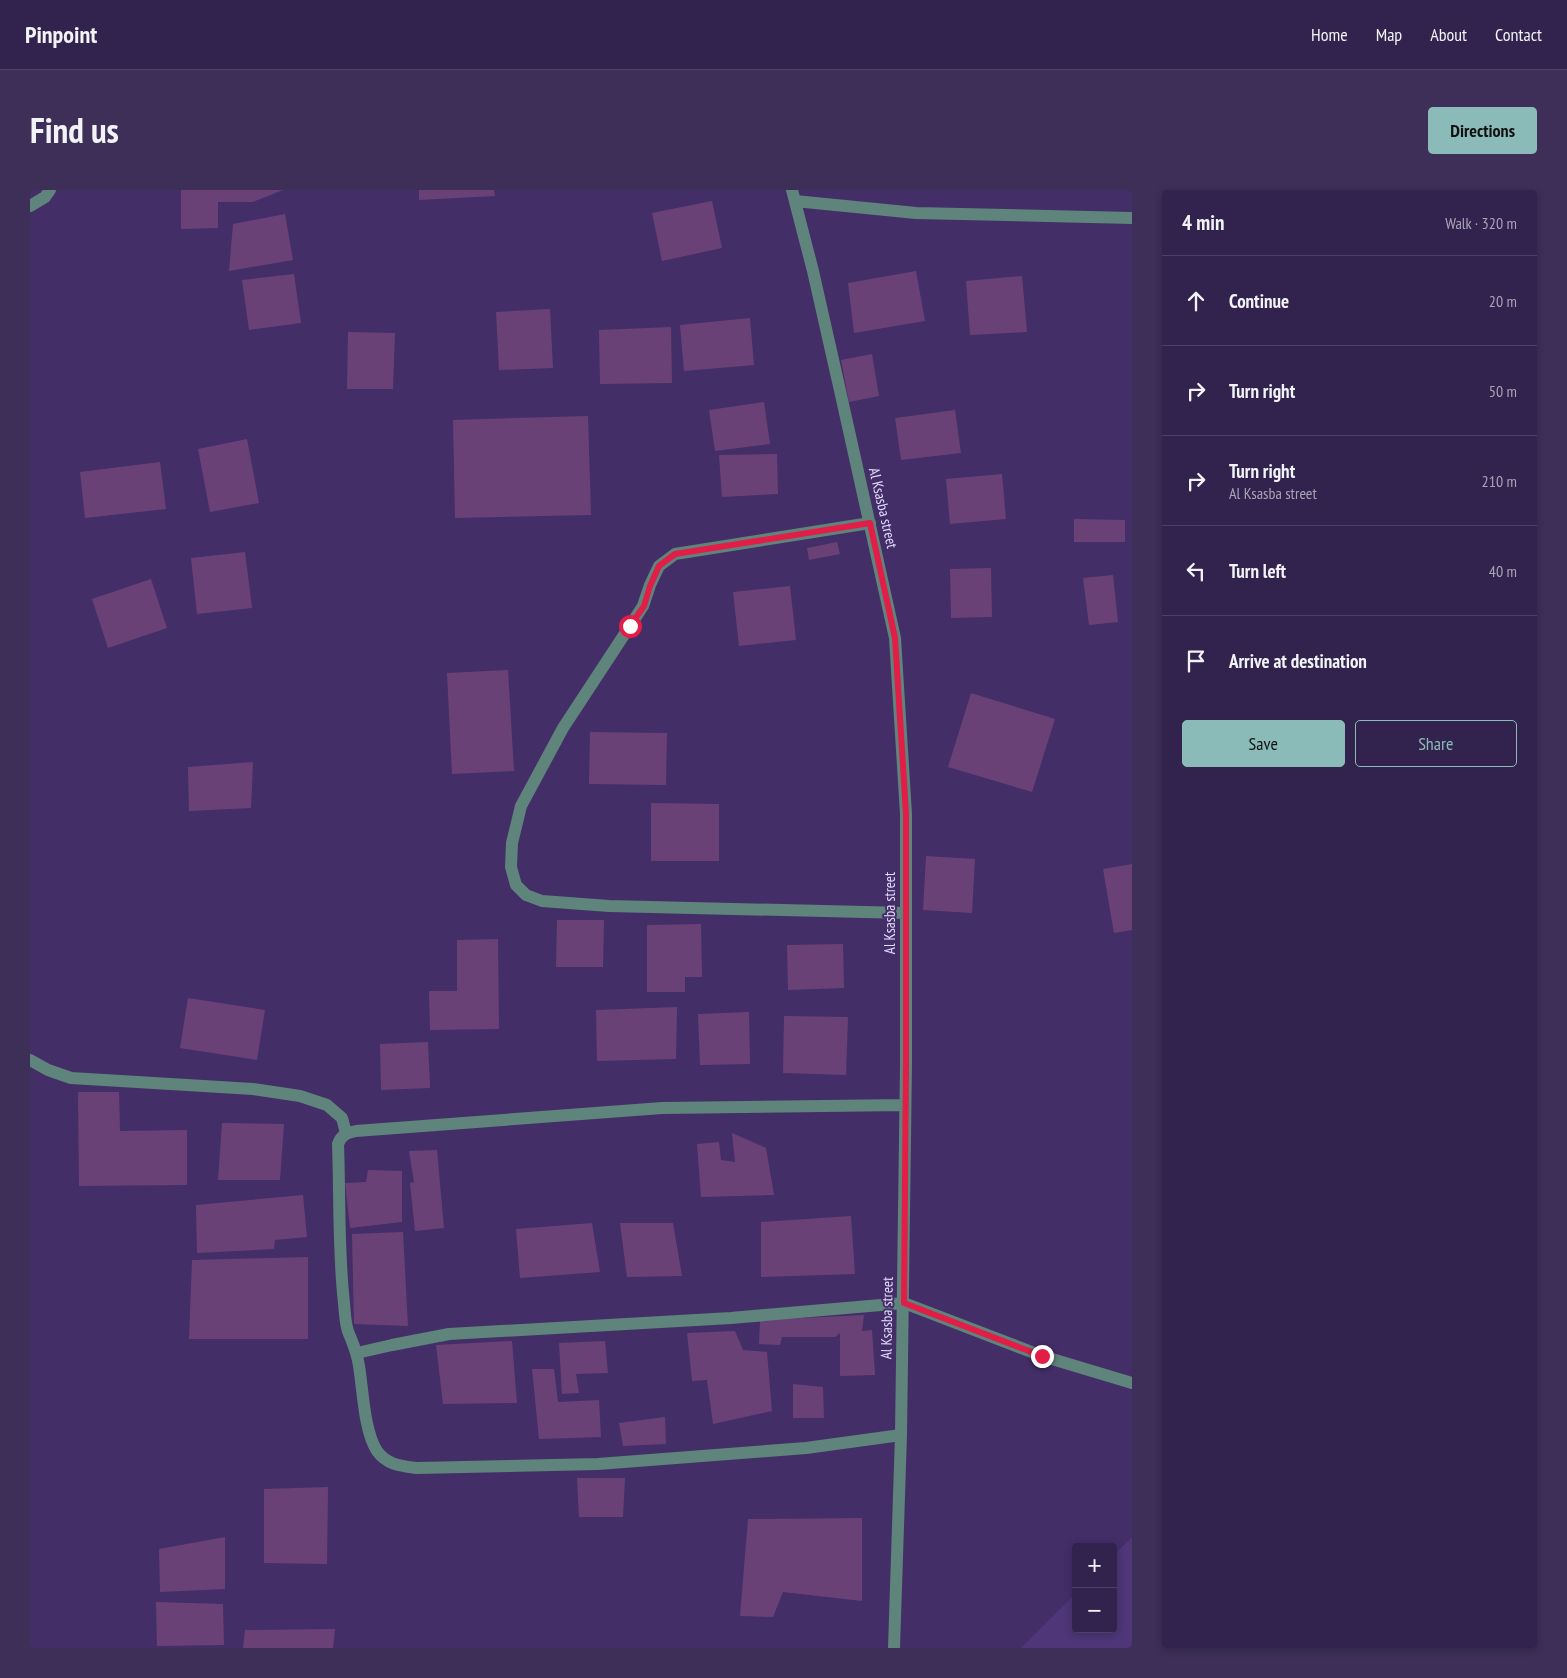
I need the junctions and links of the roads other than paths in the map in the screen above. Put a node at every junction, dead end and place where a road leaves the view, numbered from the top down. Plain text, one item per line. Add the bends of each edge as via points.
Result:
1 (50, 190) edge
2 (794, 195) edge
3 (30, 206) edge
4 (1132, 218) edge
5 (870, 523) junction
6 (906, 913) junction
7 (30, 1060) edge
8 (905, 1105) junction
9 (346, 1133) junction
10 (904, 1303) junction
11 (357, 1354) junction
12 (1132, 1383) edge
13 (901, 1436) junction
14 (894, 1648) edge

1 - 3 street
2 - 4 street via 916,213
2 - 5 street, Al Ksasba street
5 - 6 street, Al Ksasba street via 895,638 906,814
5 - 6 street via 675,554 659,566 644,606 563,728 521,806 512,842 511,867 516,884 526,895 542,901 609,906
6 - 8 street, Al Ksasba street
7 - 9 street via 70,1078 252,1089 300,1096 327,1105 342,1118
8 - 9 street via 662,1108
8 - 10 street, Al Ksasba street
9 - 11 street via 338,1144 338,1193 344,1302 348,1333
10 - 11 street via 731,1318 449,1334
10 - 12 street via 1042,1356
10 - 13 street, Al Ksasba street
11 - 13 street via 369,1434 388,1462 400,1466 598,1464 806,1448
13 - 14 street, Al Ksasba street

